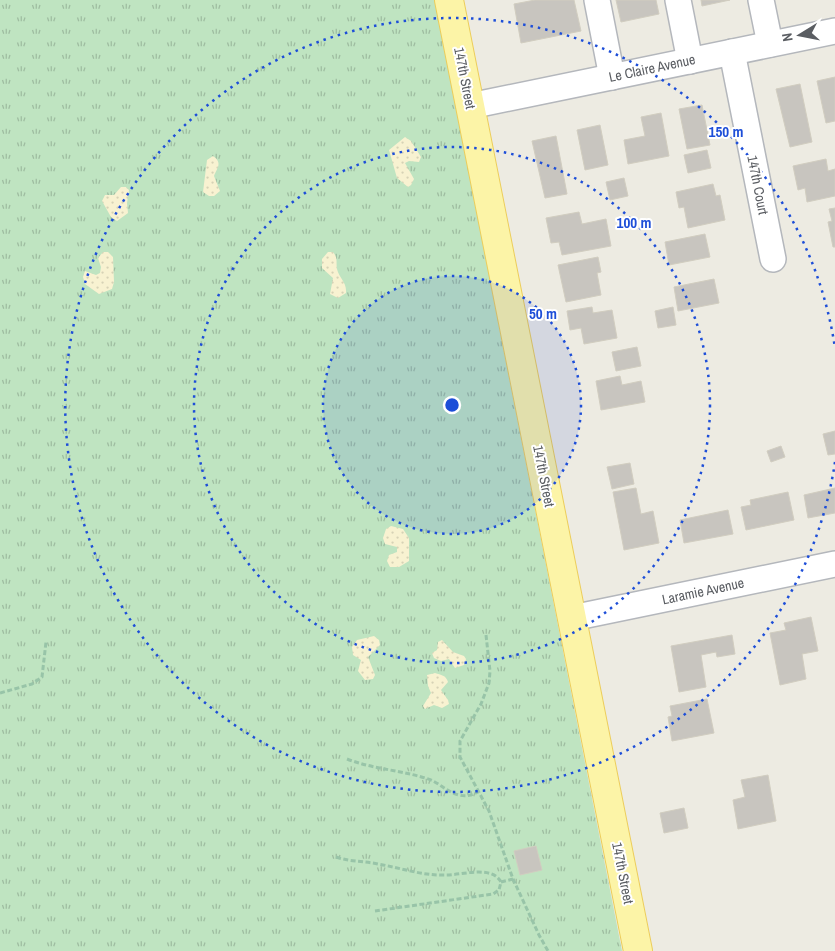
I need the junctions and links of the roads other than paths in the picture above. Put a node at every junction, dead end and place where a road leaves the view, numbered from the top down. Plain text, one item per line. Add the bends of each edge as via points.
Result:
1 (449, 0) edge
2 (597, 0) edge
3 (678, 0) edge
4 (761, 0) edge
5 (835, 31) edge
6 (770, 44) junction
7 (732, 52) junction
8 (690, 61) junction
9 (612, 77) junction
10 (470, 106) junction
11 (773, 259) dead end
12 (835, 564) edge
13 (572, 618) junction
14 (638, 951) edge

1 - 10 main road, 147th Street
2 - 9 street
3 - 8 street
4 - 6 street
5 - 6 street, Le Claire Avenue
6 - 7 street, Le Claire Avenue
7 - 8 street, Le Claire Avenue
7 - 11 street, 147th Court
8 - 9 street, Le Claire Avenue
9 - 10 street, Le Claire Avenue
10 - 13 main road, 147th Street
12 - 13 street, Laramie Avenue
13 - 14 main road, 147th Street

